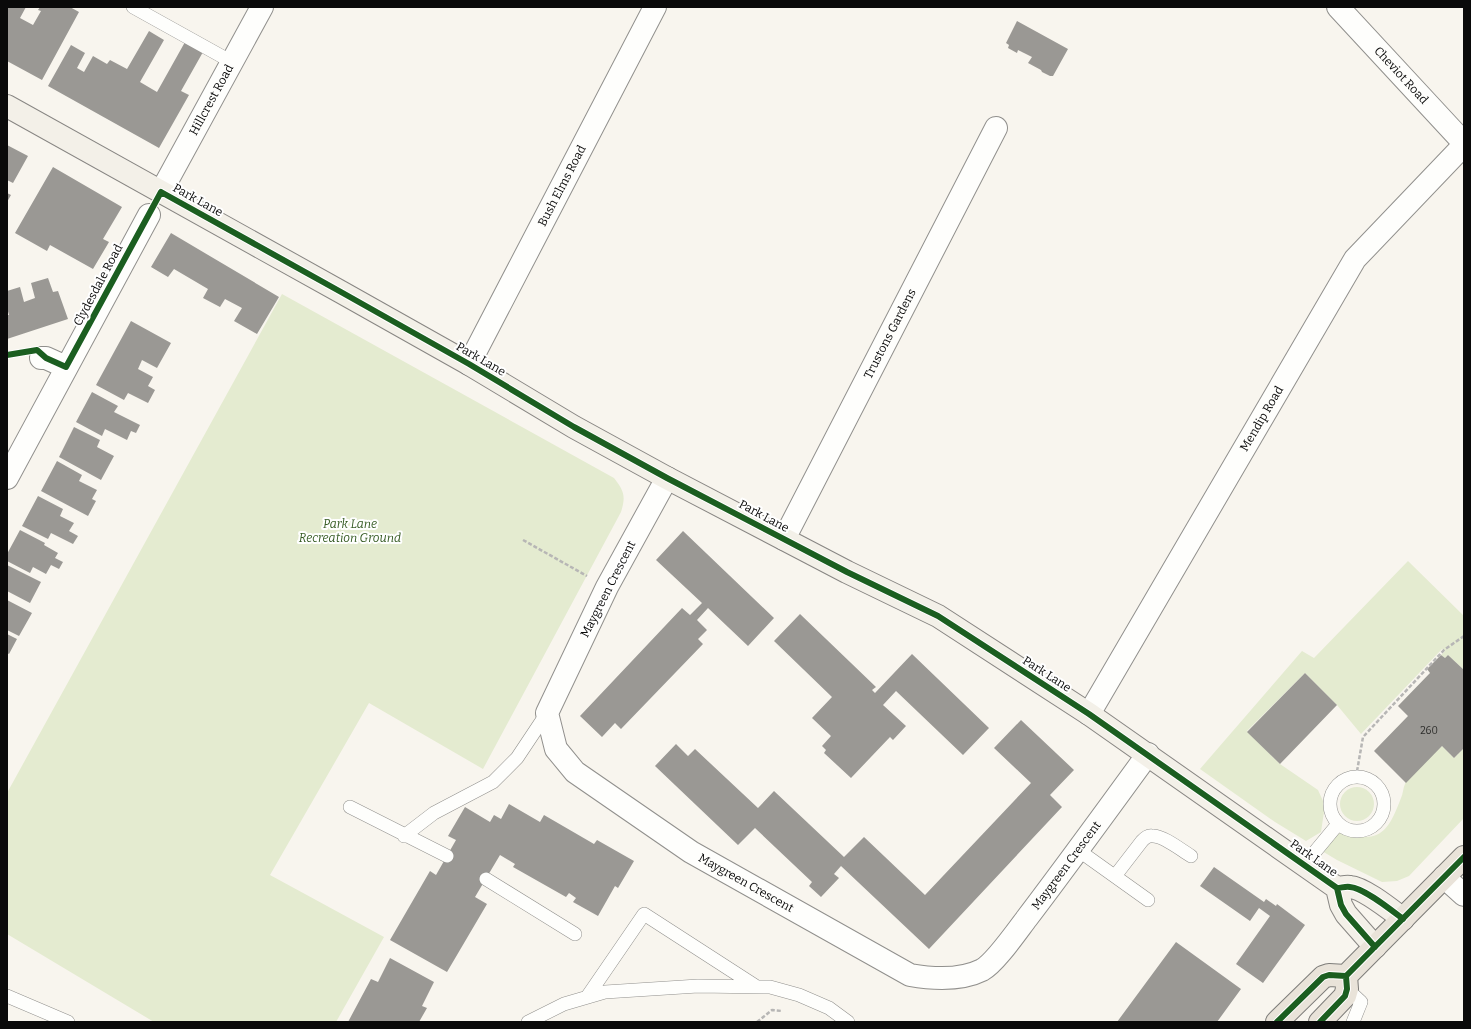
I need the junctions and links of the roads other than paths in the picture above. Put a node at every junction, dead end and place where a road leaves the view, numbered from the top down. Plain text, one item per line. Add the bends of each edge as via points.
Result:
1 (133, 7) edge
2 (262, 7) edge
3 (655, 7) edge
4 (1338, 7) edge
5 (232, 62) junction
6 (7, 106) edge
7 (996, 128) dead end
8 (1464, 144) edge
9 (161, 192) junction
10 (149, 214) dead end
11 (41, 358) dead end
12 (469, 364) junction
13 (66, 367) junction
14 (7, 478) edge
15 (667, 478) junction
16 (784, 540) junction
17 (547, 713) junction
18 (1089, 714) junction
19 (1148, 754) junction
20 (350, 807) dead end
21 (1338, 824) junction
22 (404, 836) junction
23 (1078, 850) junction
24 (447, 856) dead end
25 (1191, 856) dead end
26 (1464, 856) edge
27 (1304, 865) junction
28 (1115, 876) junction
29 (1444, 878) junction
30 (486, 879) dead end
31 (1338, 888) junction
32 (1464, 895) edge
33 (1148, 900) dead end
34 (1403, 919) junction
35 (575, 934) dead end
36 (1375, 947) junction
37 (1347, 983) junction
38 (757, 987) junction
39 (7, 996) edge
40 (587, 997) junction
41 (68, 1022) edge
42 (528, 1022) edge
43 (848, 1022) edge
44 (1277, 1022) edge
45 (1320, 1022) edge
46 (1354, 1022) edge

1 - 5 lane
2 - 5 street, Hillcrest Road
3 - 12 street, Bush Elms Road
4 - 8 street, Cheviot Road
5 - 9 street, Hillcrest Road
6 - 9 street, Park Lane
7 - 16 street, Trustons Gardens
8 - 18 street, Mendip Road via 1355,259
9 - 12 street, Park Lane
10 - 13 street, Clydesdale Road
11 - 13 street
12 - 15 street, Park Lane via 574,427
13 - 14 street, Clydesdale Road
15 - 16 street, Park Lane
15 - 17 street, Maygreen Crescent via 607,587
16 - 18 street, Park Lane via 938,616
17 - 22 lane via 517,758 493,782 434,813
17 - 23 street, Maygreen Crescent via 556,749 575,772 691,852 910,975 941,978 983,970 1000,953
18 - 19 street, Park Lane
19 - 23 street, Maygreen Crescent
19 - 27 street, Park Lane
20 - 22 lane
21 - 21 lane via 1346,829 1363,831 1378,821 1385,805 1379,788 1373,782 1356,777 1339,784 1330,799 1330,808
21 - 27 lane
22 - 24 lane
23 - 28 lane
25 - 28 lane via 1164,839 1146,837
26 - 29 main road
27 - 31 street, Park Lane
28 - 33 lane
29 - 32 street
29 - 34 main road
30 - 35 lane
31 - 34 street, Park Lane via 1350,887 1361,891
31 - 36 street, Park Lane via 1341,905 1346,914
34 - 36 main road
36 - 37 main road
37 - 44 main road via 1329,975 1323,978
37 - 45 main road via 1345,996
37 - 46 lane via 1361,1002
38 - 40 lane via 698,986 605,992
38 - 40 lane via 644,914
38 - 43 lane via 770,987 799,995 829,1008
39 - 41 lane
40 - 42 lane via 564,1004

